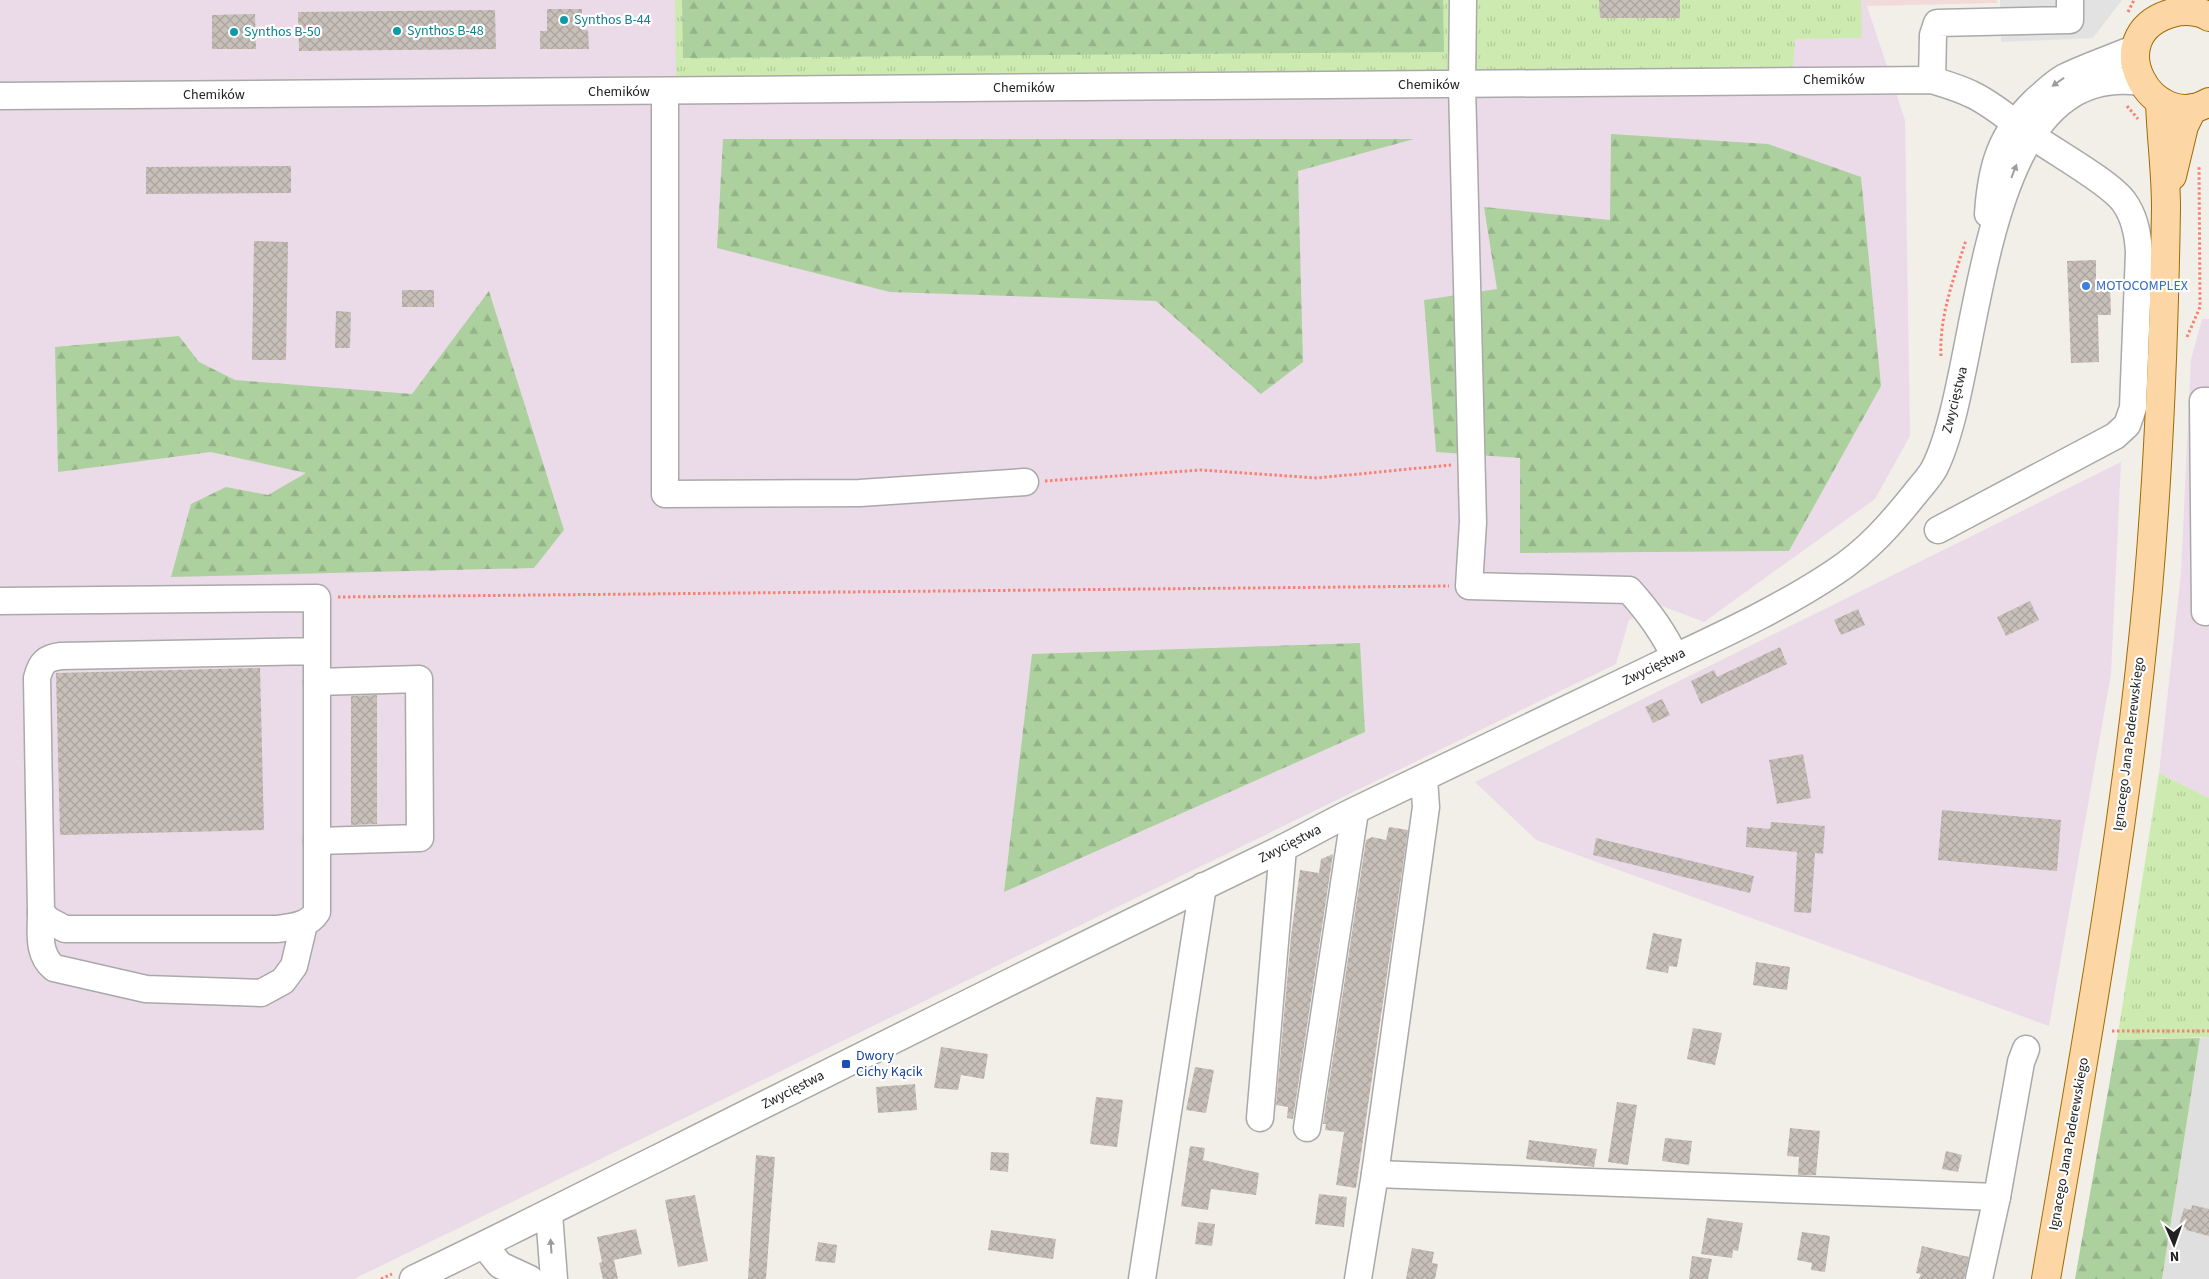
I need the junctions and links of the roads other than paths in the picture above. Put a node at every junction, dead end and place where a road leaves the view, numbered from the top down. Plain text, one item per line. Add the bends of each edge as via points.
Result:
1 (1463, 0) edge
2 (2070, 0) edge
3 (2157, 9) edge
4 (2020, 10) edge
5 (2205, 11) edge
6 (2136, 48) junction
7 (1932, 80) junction
8 (1462, 85) junction
9 (665, 91) junction
10 (2131, 92) junction
11 (0, 96) edge
12 (2160, 100) junction
13 (2201, 105) edge
14 (2023, 129) junction
15 (2166, 204) junction
16 (2209, 401) edge
17 (1025, 482) road end
18 (1938, 530) dead end
19 (0, 601) edge
20 (2206, 612) dead end
21 (317, 651) junction
22 (1675, 657) junction
23 (317, 682) junction
24 (1424, 779) junction
25 (1355, 811) junction
26 (317, 841) junction
27 (1283, 848) junction
28 (1203, 886) junction
29 (40, 912) junction
30 (304, 924) junction
31 (2026, 1049) dead end
32 (1260, 1118) dead end
33 (1307, 1128) dead end
34 (1375, 1174) junction
35 (1997, 1197) junction
36 (550, 1214) junction
37 (484, 1245) junction
38 (413, 1279) edge
39 (530, 1279) edge
40 (554, 1279) edge
41 (1142, 1279) edge
42 (1358, 1279) edge
43 (1979, 1279) edge
44 (2046, 1279) edge

1 - 8 street
2 - 4 street via 2070,20
3 - 5 main road
3 - 6 main road
4 - 7 street via 1937,23 1933,36
6 - 10 main road
6 -> 14 street, Zwycięstwa via 2063,78 2045,92
7 - 8 street, Chemików
7 - 14 street, Chemików via 1993,105
8 - 9 street, Chemików
8 - 22 street via 1471,463 1469,586 1629,590
9 - 11 street, Chemików
9 - 17 street via 665,494 860,493
10 - 12 main road
10 - 14 street, Zwycięstwa via 2123,80 2108,81 2077,93
12 - 13 main road via 2171,106
12 - 15 main road, Ignacego Jana Paderewskiego
13 - 15 main road, Ignacego Jana Paderewskiego via 2179,142
14 - 18 street, Chemików via 2107,187 2123,200 2131,214 2138,234 2139,252 2133,408 2127,425 2115,436
14 - 22 street, Zwycięstwa via 2025,144 1976,243 1959,390 1947,435 1932,471 1876,541 1838,570 1798,595
15 - 44 main road, Ignacego Jana Paderewskiego via 2148,588 2137,694 2102,943
16 - 20 street via 2203,401
19 - 21 street via 317,598
21 - 23 street
21 - 29 street via 61,656 42,663 37,678
22 - 24 street, Zwycięstwa
23 - 26 street
23 - 26 street via 418,679 420,838
24 - 25 street, Zwycięstwa
24 - 34 street via 1426,807
25 - 27 street, Zwycięstwa
25 - 33 street
26 - 30 street via 317,912
27 - 28 street, Zwycięstwa
27 - 32 street
28 - 36 street, Zwycięstwa
28 - 41 street
29 - 30 street via 64,929 73,930 277,929
29 - 30 street via 42,948 46,961 54,968 146,989 261,993 284,981 294,966
31 - 35 street
34 - 35 street
34 - 42 street
35 - 43 street
36 - 37 street, Zwycięstwa
40 -> 36 street
37 - 38 street, Zwycięstwa
37 - 39 street via 500,1265

